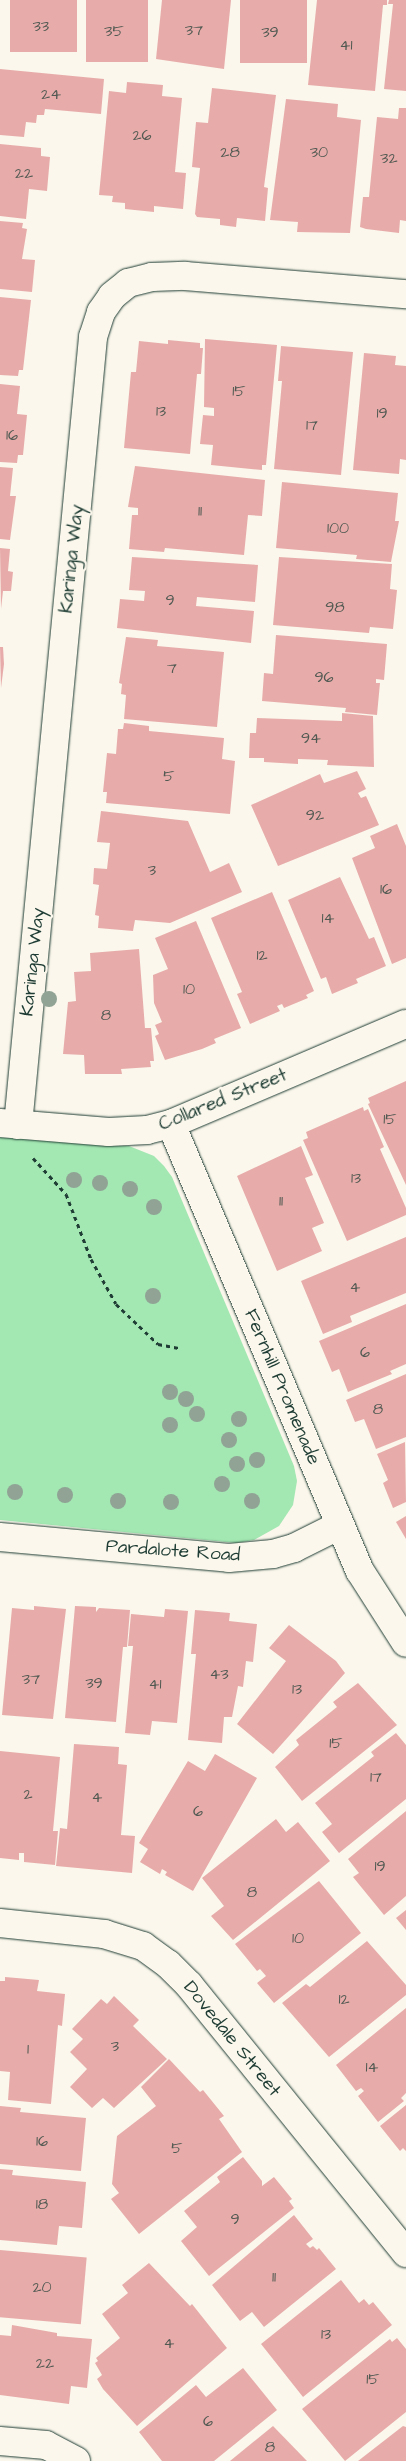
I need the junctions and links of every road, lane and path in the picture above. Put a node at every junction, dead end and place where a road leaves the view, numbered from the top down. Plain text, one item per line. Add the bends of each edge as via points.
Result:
1 (406, 294) edge
2 (406, 1024) edge
3 (9, 1124) edge
4 (171, 1124) junction
5 (31, 1156) dead end
6 (178, 1348) dead end
7 (340, 1525) junction
8 (0, 1537) edge
9 (406, 1643) edge
10 (0, 1923) edge
11 (406, 2253) edge
12 (0, 2441) edge
13 (76, 2461) edge

1 - 3 street, Karinga Way via 152,276 128,283 112,296 101,312 93,337
2 - 4 street, Collared Street
3 - 4 street, Collared Street via 126,1132
4 - 7 street, Fernhill Promenade
5 - 6 path via 66,1194 91,1259 116,1304 158,1344
7 - 8 street, Pardalote Road via 294,1548 273,1554 229,1558
7 - 9 street, Fernhill Promenade via 360,1571
10 - 11 street, Dovedale Street via 104,1934 144,1946 168,1964 189,1985
12 - 13 street via 46,2445

